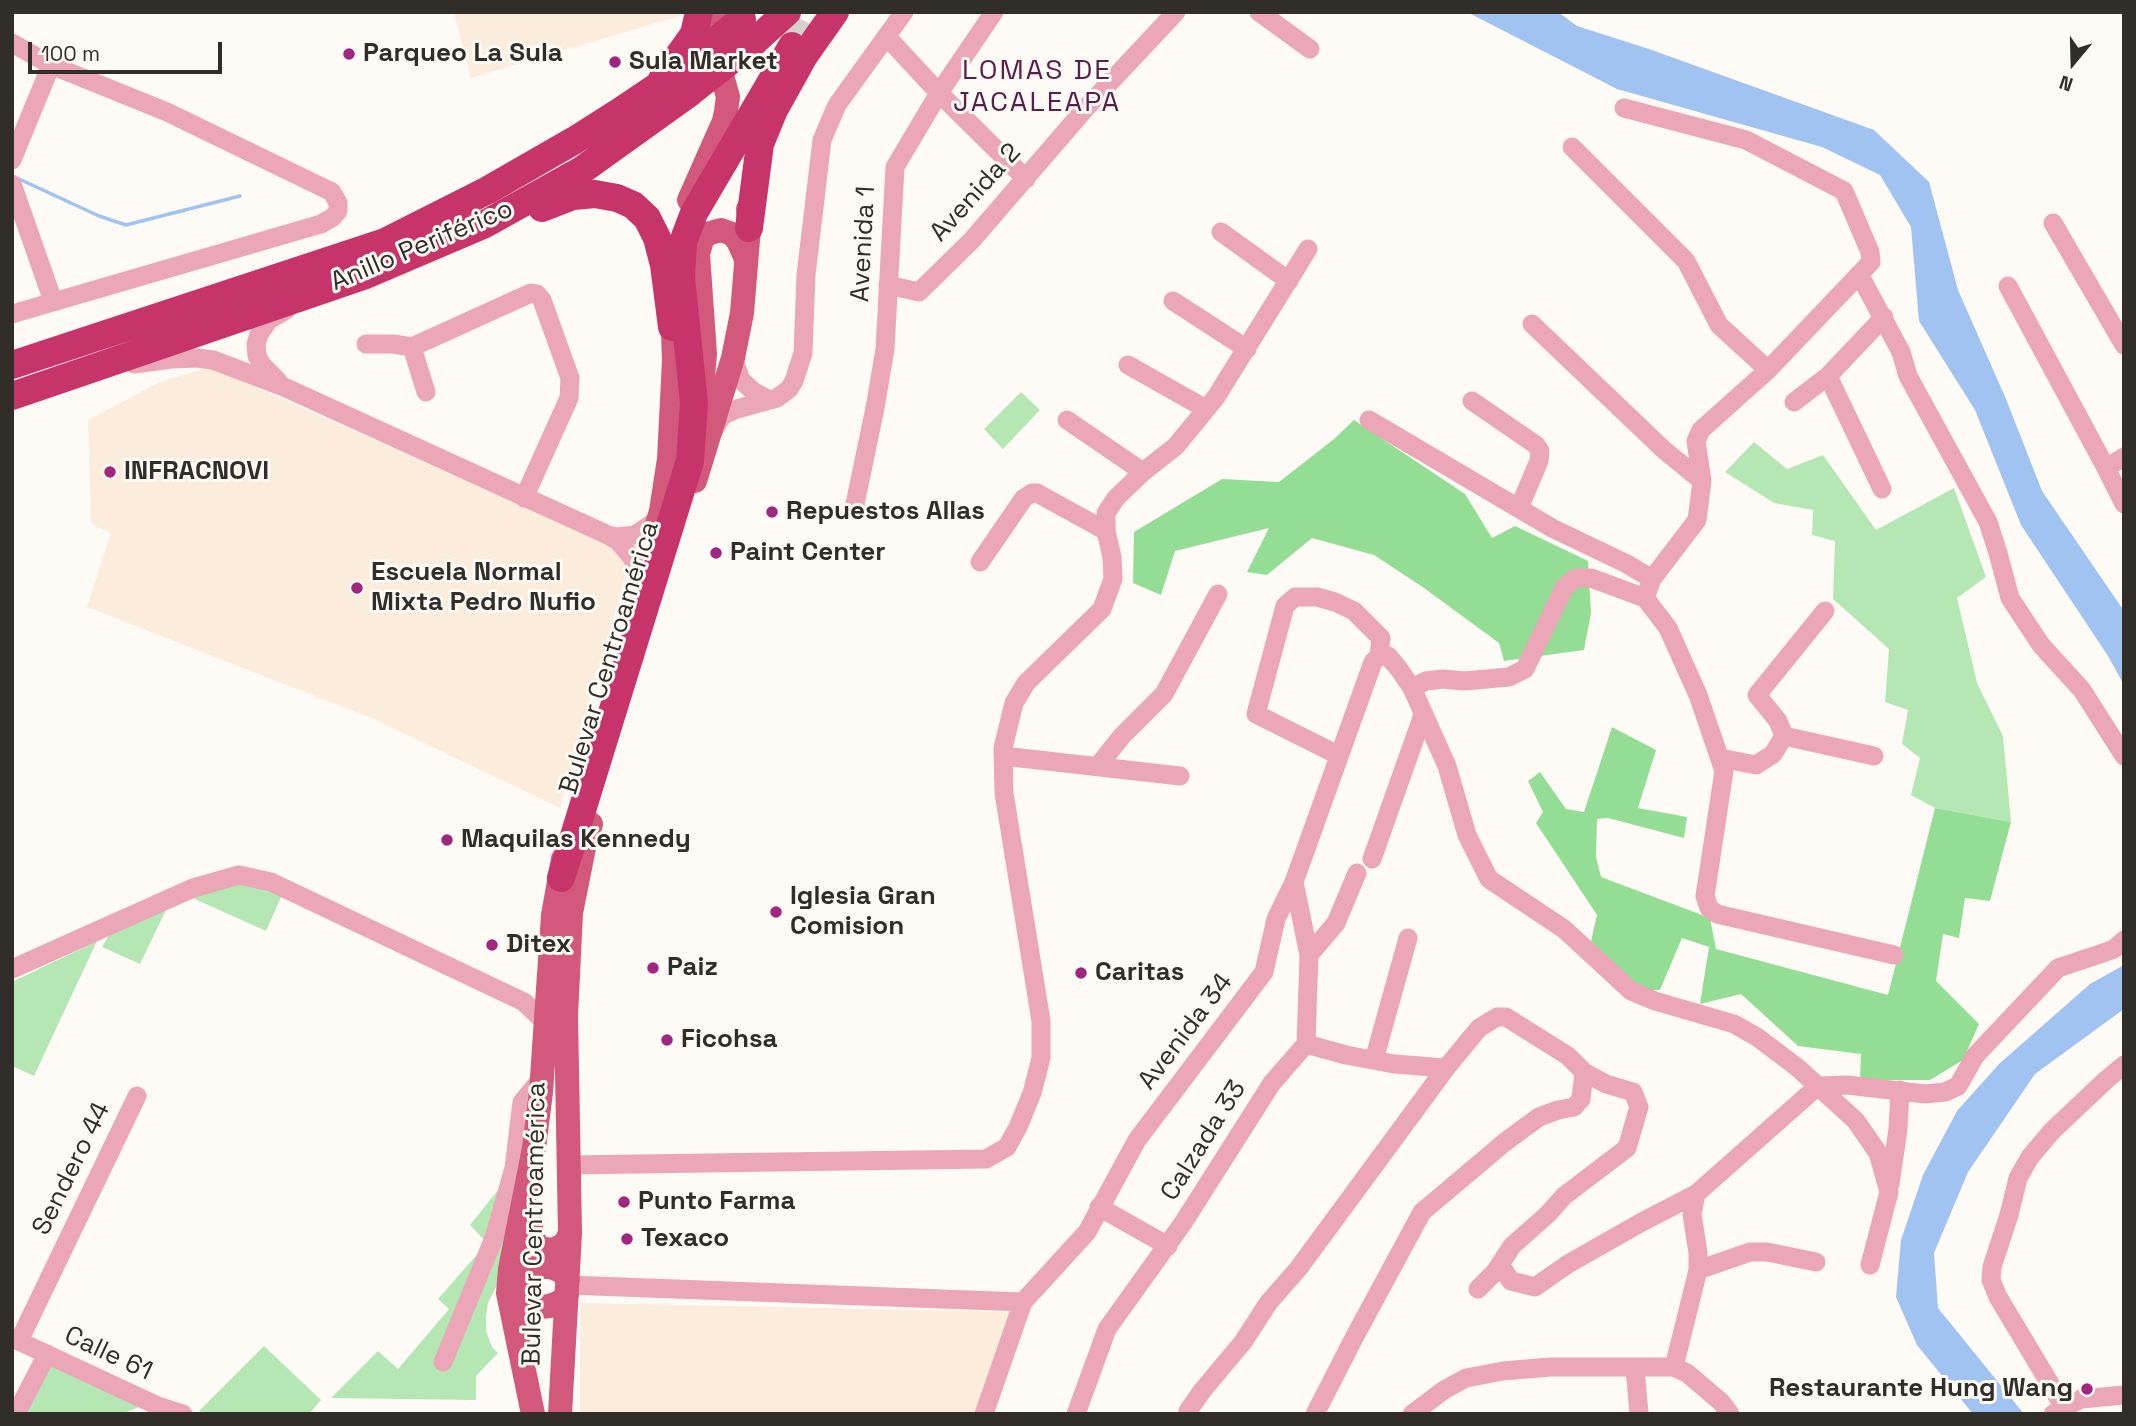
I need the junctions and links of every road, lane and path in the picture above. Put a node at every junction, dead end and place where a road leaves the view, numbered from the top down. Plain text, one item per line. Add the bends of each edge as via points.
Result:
1 (699, 12) edge
2 (705, 12) edge
3 (787, 12) edge
4 (835, 12) edge
5 (904, 12) edge
6 (994, 12) edge
7 (1176, 12) edge
8 (1259, 12) edge
9 (740, 21) edge
10 (887, 37) junction
11 (12, 43) edge
12 (792, 46) tunnel mouth
13 (1310, 49) dead end
14 (51, 65) junction
15 (673, 85) junction
16 (939, 93) junction
17 (1623, 108) dead end
18 (1572, 146) dead end
19 (12, 160) edge
20 (1026, 179) junction
21 (14, 190) edge
22 (2053, 223) dead end
23 (485, 224) junction
24 (749, 228) junction
25 (1221, 232) dead end
26 (1308, 249) dead end
27 (746, 259) junction
28 (1859, 274) junction
29 (1289, 281) junction
30 (888, 285) junction
31 (2008, 286) dead end
32 (319, 291) junction
33 (1173, 300) dead end
34 (53, 301) junction
35 (12, 314) edge
36 (1884, 317) junction
37 (1532, 324) dead end
38 (672, 327) junction
39 (366, 344) dead end
40 (2124, 345) edge
41 (412, 347) junction
42 (1247, 349) junction
43 (733, 358) junction
44 (12, 365) edge
45 (1128, 365) dead end
46 (1768, 370) junction
47 (85, 372) junction
48 (1828, 376) junction
49 (284, 387) junction
50 (426, 392) dead end
51 (12, 396) edge
52 (769, 400) junction
53 (1472, 401) dead end
54 (1794, 402) dead end
55 (1206, 409) junction
56 (1067, 420) dead end
57 (1369, 420) dead end
58 (710, 436) junction
59 (2124, 457) edge
60 (2106, 468) junction
61 (1143, 472) junction
62 (1702, 481) junction
63 (1882, 489) dead end
64 (524, 498) junction
65 (855, 504) dead end
66 (2124, 504) edge
67 (1519, 508) junction
68 (660, 515) junction
69 (1106, 531) junction
70 (608, 535) junction
71 (980, 562) dead end
72 (639, 581) junction
73 (1649, 588) junction
74 (1219, 594) dead end
75 (1825, 611) dead end
76 (1379, 656) junction
77 (1412, 688) junction
78 (1423, 715) junction
79 (1784, 736) junction
80 (1338, 755) junction
81 (1003, 756) junction
82 (1874, 756) dead end
83 (2124, 756) edge
84 (1720, 758) junction
85 (1098, 766) junction
86 (1180, 776) dead end
87 (1372, 859) dead end
88 (1357, 873) dead end
89 (561, 878) junction
90 (1294, 882) junction
91 (1408, 938) dead end
92 (2124, 940) edge
93 (1309, 955) junction
94 (1894, 955) dead end
95 (12, 969) edge
96 (540, 1007) junction
97 (1306, 1044) junction
98 (1374, 1060) junction
99 (2124, 1065) edge
100 (1446, 1068) junction
101 (1584, 1072) junction
102 (542, 1078) junction
103 (1818, 1086) junction
104 (1900, 1090) junction
105 (137, 1096) dead end
106 (568, 1165) junction
107 (1889, 1192) junction
108 (1696, 1194) junction
109 (1099, 1206) junction
110 (531, 1226) junction
111 (570, 1233) junction
112 (1168, 1246) junction
113 (1815, 1262) dead end
114 (1500, 1265) junction
115 (1870, 1265) dead end
116 (1698, 1270) junction
117 (568, 1286) junction
118 (522, 1289) junction
119 (1478, 1289) dead end
120 (1023, 1303) junction
121 (565, 1331) junction
122 (527, 1332) junction
123 (15, 1339) edge
124 (47, 1354) junction
125 (443, 1362) dead end
126 (1674, 1367) junction
127 (1635, 1368) junction
128 (2124, 1395) edge
129 (2060, 1412) edge
130 (16, 1414) edge
131 (183, 1414) edge
132 (533, 1414) edge
133 (560, 1414) edge
134 (984, 1414) edge
135 (1076, 1414) edge
136 (1188, 1414) edge
137 (1315, 1414) edge
138 (1412, 1414) edge
139 (1639, 1414) edge
140 (1730, 1414) edge

1 - 15 highway
2 - 38 main road, Bulevar Centroamérica via 728,97 724,121 677,229
3 - 9 highway, Anillo Periférico
4 - 24 highway via 804,56 760,144
5 - 10 street
6 - 16 street, Avenida 1
7 - 20 street, Avenida 2
8 - 13 street
9 - 15 highway, Anillo Periférico, bridge
9 - 24 main road, Bulevar Centroamérica via 737,93 747,158
10 - 16 street
10 - 52 street via 838,105 822,140 806,275 803,353 789,389
11 - 14 street
12 - 89 highway, bridge via 694,213 683,242 682,292 694,403 690,461
14 - 19 street
14 - 34 street via 167,112 332,192 338,203 333,217 321,223
15 - 23 highway, Anillo Periférico via 582,170
15 - 44 highway, Anillo Periférico via 488,190 384,242
16 - 20 street
16 - 30 street, Avenida 1 via 895,167
17 - 28 street via 1746,140 1844,191 1870,252 1871,262
18 - 46 street via 1686,261 1719,325
20 - 30 street, Avenida 2 via 919,292
21 - 34 street
22 - 40 street
23 - 32 highway, Anillo Periférico
23 - 38 highway via 573,195 595,194 633,205 647,218 657,238
24 - 27 main road, Bulevar Centroamérica
25 - 29 street
26 - 29 street
27 - 43 main road, Bulevar Centroamérica
27 - 68 main road via 732,234 721,230 702,240 698,254 705,354 701,398
28 - 36 street
28 - 46 street
29 - 42 street
30 - 65 street, Avenida 1 via 885,349
31 - 60 street
32 - 47 highway, Anillo Periférico
32 - 49 street via 269,320 259,334 257,356
33 - 42 street
34 - 35 street
36 - 48 street
36 - 83 street via 1908,376 1988,522 2013,604 2041,645 2082,690
37 - 62 street
38 - 68 main road, Bulevar Centroamérica via 673,411
39 - 41 street
41 - 50 street
41 - 64 street via 531,293 542,300 570,378 569,398
42 - 55 street
43 - 52 street via 741,380
43 - 58 main road, Bulevar Centroamérica
45 - 55 street
46 - 62 street via 1701,430 1696,441
47 - 49 street via 197,358 230,365
47 - 51 highway, Anillo Periférico
48 - 54 street
48 - 63 street
49 - 64 street
52 - 58 street via 722,416
53 - 67 street via 1540,451
55 - 61 street via 1176,446
56 - 61 street
57 - 67 street
58 - 106 main road, Bulevar Centroamérica via 584,848 571,913 566,1016
59 - 60 street
60 - 66 street
61 - 69 street via 1116,498 1107,513
62 - 73 street via 1697,520
64 - 70 street
67 - 73 street via 1628,564
68 - 70 street via 635,535
68 - 72 main road, Bulevar Centroamérica
69 - 71 street via 1032,493
69 - 81 street via 1113,579 1102,609 1026,683 1014,703
70 - 72 street via 633,559
72 - 89 main road, Bulevar Centroamérica via 566,831
73 - 77 street via 1575,578 1564,588 1525,669 1509,677 1443,679
73 - 84 street via 1698,695
74 - 85 street via 1164,694
75 - 79 street via 1757,695 1778,720
76 - 77 street via 1388,656
76 - 80 street, Avenida 34
76 - 80 street via 1381,638 1354,611 1317,597 1295,597 1285,606 1256,714
77 - 78 street
78 - 87 street
78 - 103 street via 1447,766 1467,835 1489,879 1564,929 1631,991 1734,1024 1777,1051
79 - 82 street
79 - 84 street via 1773,754 1756,765
80 - 90 street, Avenida 34
81 - 85 street
81 - 106 street via 1005,803 1041,1021 1041,1058 1032,1093 1007,1147 986,1158
84 - 94 street via 1724,771 1705,896 1709,908 1717,914
85 - 86 street
88 - 93 street via 1336,923
89 - 96 main road, Bulevar Centroamérica
90 - 93 street
90 - 109 street, Avenida 34 via 1276,919 1264,972 1137,1140
91 - 98 street
92 - 104 street via 2113,949 2058,968 1975,1056 1958,1086 1945,1093
93 - 97 street
95 - 96 street via 193,888 239,875 271,882
96 - 102 main road, Bulevar Centroamérica
96 - 110 main road via 550,1035 549,1090
97 - 98 street
97 - 112 street, Calzada 33 via 1272,1083
98 - 100 street
99 - 129 street via 2030,1157 2018,1178 1992,1267 1991,1280 1998,1297
100 - 101 street via 1479,1028 1506,1017
100 - 136 street
101 - 114 street via 1633,1092 1639,1107 1627,1148 1564,1196 1512,1246
101 - 137 street via 1581,1099 1574,1107 1539,1118 1422,1212
102 - 125 street via 522,1102 514,1168 494,1238
102 - 132 main road, Bulevar Centroamérica via 508,1293
103 - 104 street
103 - 107 street via 1856,1121 1878,1153
103 - 108 street
104 - 107 street
105 - 123 street, Sendero 44
106 - 111 main road, Bulevar Centroamérica
107 - 115 street
108 - 114 street via 1535,1287 1511,1281
108 - 116 street via 1692,1214
109 - 112 street
109 - 120 street, Avenida 34 via 1087,1231
110 - 111 main road via 532,1238 540,1248 553,1250 565,1244
110 - 118 main road
111 - 117 main road, Bulevar Centroamérica
112 - 135 street, Calzada 33 via 1107,1329
113 - 116 street via 1750,1252
114 - 119 street
116 - 126 street
117 - 118 main road via 560,1302 540,1307 530,1304
117 - 118 main road via 561,1271 539,1267 529,1271
117 - 120 street
117 - 121 main road, Bulevar Centroamérica
118 - 122 main road
120 - 134 street, Avenida 34
121 - 122 main road via 559,1324 541,1321
121 - 133 main road, Bulevar Centroamérica
122 - 132 main road via 536,1385
123 - 124 street, Calle 61
124 - 130 street
124 - 131 street, Calle 61
126 - 127 street
126 - 140 street via 1687,1373
127 - 138 street via 1550,1367 1490,1373 1466,1378
127 - 139 street
128 - 129 street via 2081,1399

